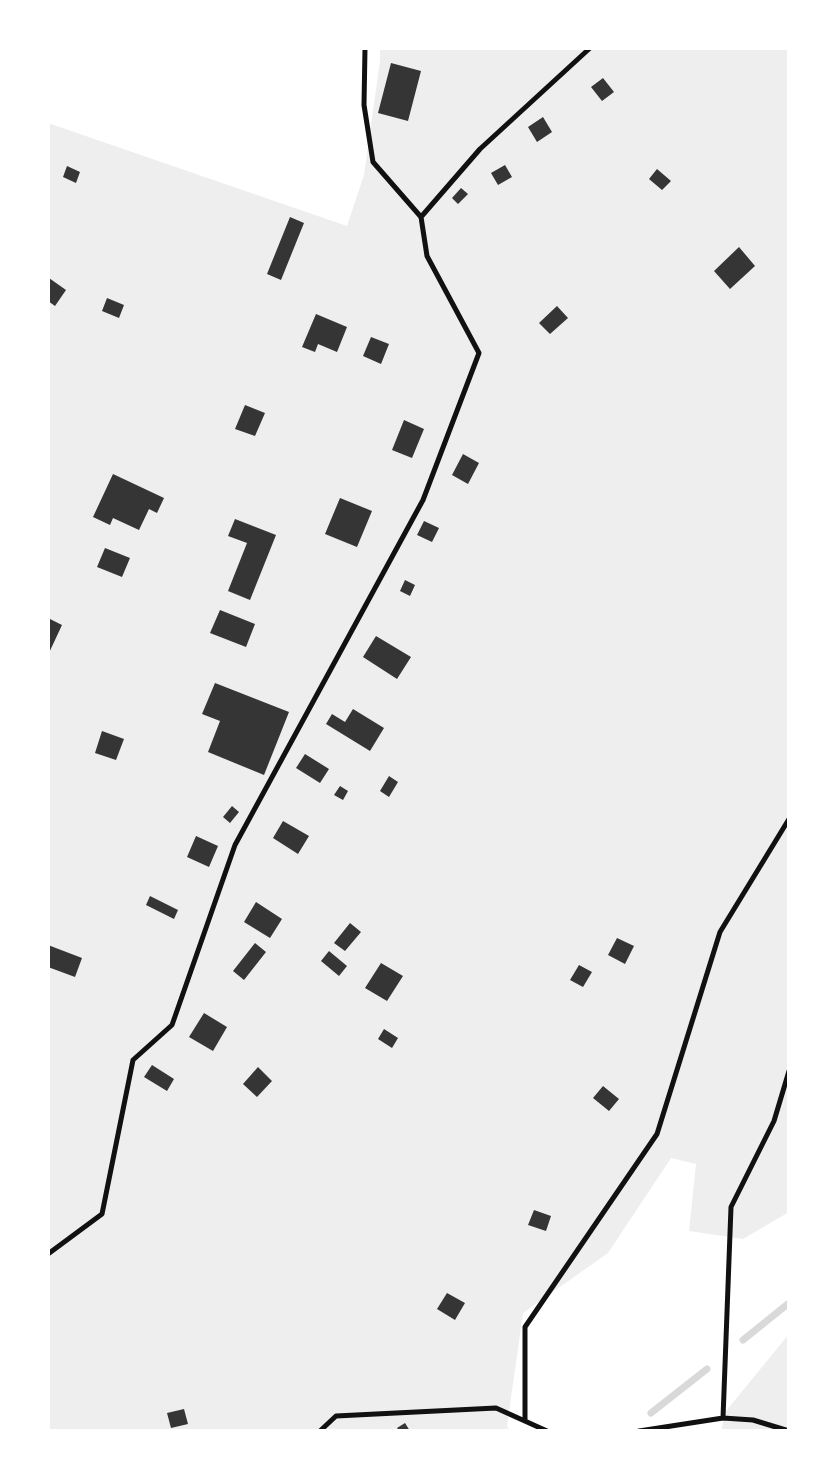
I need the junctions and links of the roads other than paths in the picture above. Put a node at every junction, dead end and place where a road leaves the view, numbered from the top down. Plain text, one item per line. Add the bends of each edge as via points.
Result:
1 (365, 48) edge
2 (590, 48) edge
3 (421, 217) junction
4 (789, 819) edge
5 (789, 1071) edge
6 (48, 1254) edge
7 (723, 1418) junction
8 (525, 1419) junction
9 (320, 1431) edge
10 (547, 1431) edge
11 (639, 1431) edge
12 (789, 1431) edge

1 - 3 lane via 364,105 373,162
2 - 3 lane via 480,149
3 - 6 lane via 427,256 479,353 423,500 235,845 172,1025 133,1060 102,1214
4 - 8 lane via 720,932 657,1134 525,1327
5 - 7 lane via 774,1121 731,1207
7 - 11 lane
7 - 12 lane
8 - 9 lane via 496,1408 336,1416
8 - 10 lane

